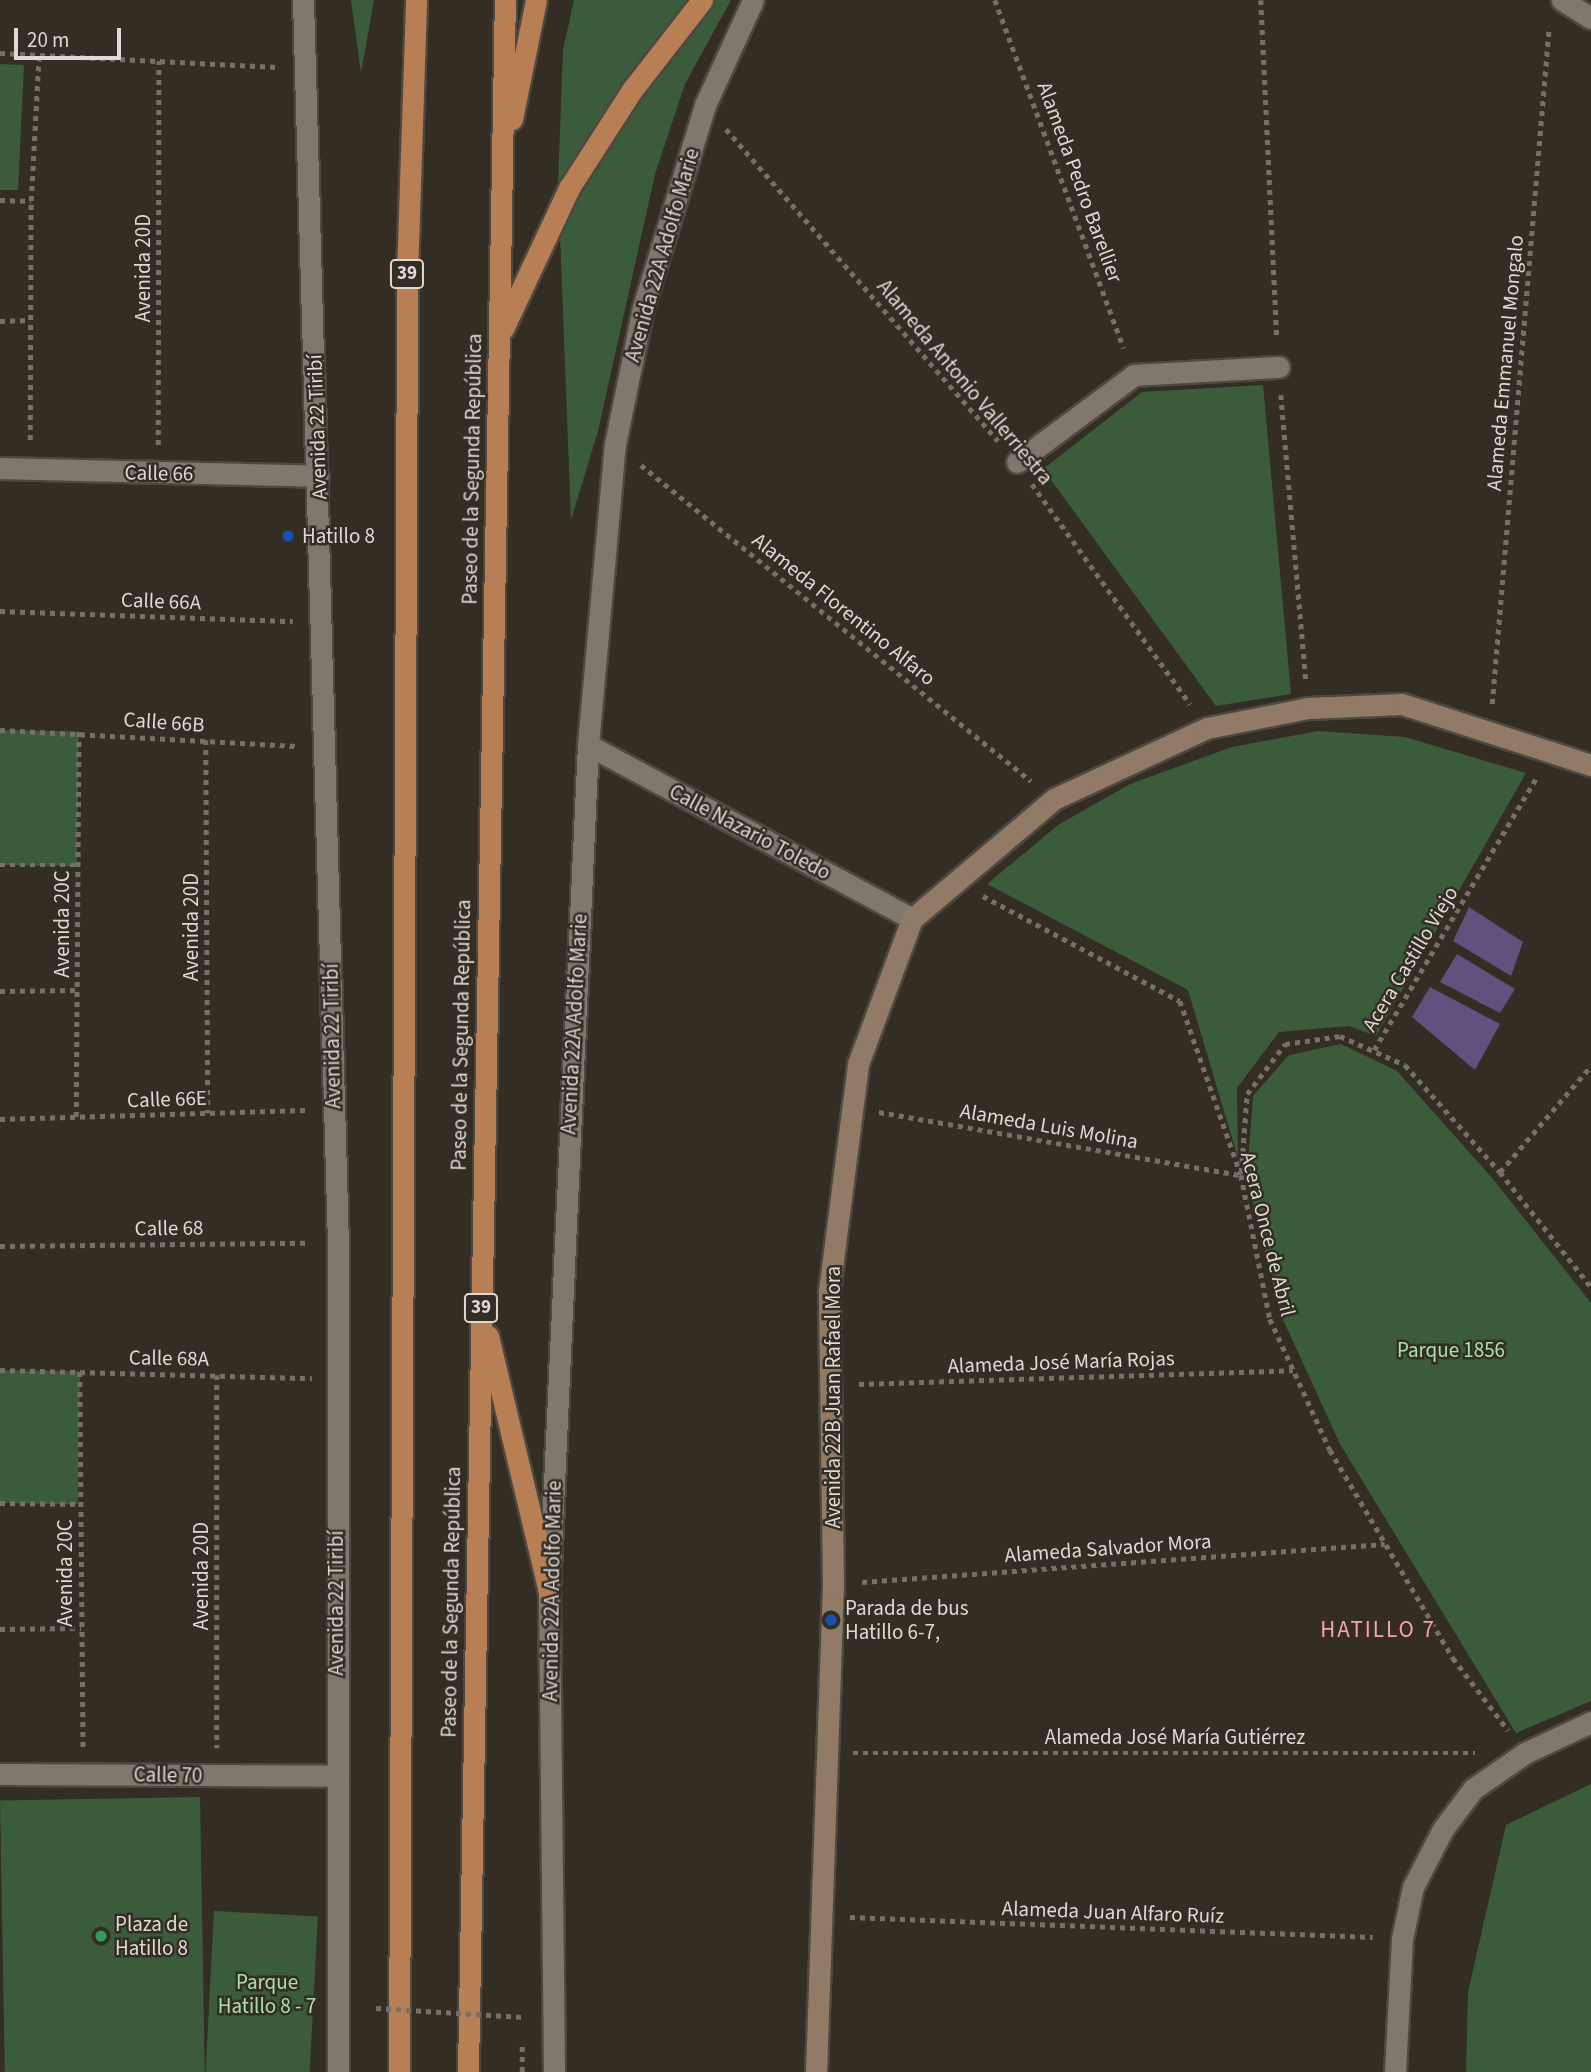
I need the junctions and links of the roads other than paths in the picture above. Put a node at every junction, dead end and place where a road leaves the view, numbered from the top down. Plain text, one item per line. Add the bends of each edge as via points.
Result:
1 (303, 0) edge
2 (416, 0) edge
3 (505, 0) edge
4 (536, 0) edge
5 (702, 0) edge
6 (753, 0) edge
7 (1556, 7) edge
8 (1591, 18) edge
9 (501, 169) junction
10 (499, 337) junction
11 (1279, 367) dead end
12 (1017, 462) road end
13 (0, 468) edge
14 (318, 476) junction
15 (588, 746) junction
16 (1591, 765) edge
17 (912, 919) junction
18 (481, 1306) junction
19 (549, 1593) junction
20 (1591, 1722) edge
21 (0, 1774) edge
22 (336, 1776) junction
23 (338, 2072) edge
24 (399, 2072) edge
25 (468, 2072) edge
26 (554, 2072) edge
27 (816, 2072) edge
28 (1395, 2072) edge

1 - 14 street, Avenida 22 Tiribí
2 - 24 highway, 39 via 407,289 406,1334
3 - 9 highway, Paseo de la Segunda República / 39
4 - 9 highway
5 - 10 highway via 632,90 569,188
6 - 15 street, Avenida 22A Adolfo Marie via 705,105 643,308 615,444
7 - 8 street
9 - 10 highway, Paseo de la Segunda República / 39
10 - 18 highway, Paseo de la Segunda República / 39
11 - 12 street via 1134,375
13 - 14 street, Calle 66
14 - 22 street, Avenida 22 Tiribí via 338,1242
15 - 17 street, Calle Nazario Toledo
15 - 19 street, Avenida 22A Adolfo Marie
16 - 17 street, Avenida 22B Juan Rafael Mora via 1402,704 1308,708 1207,728 1054,799
17 - 27 street, Avenida 22B Juan Rafael Mora via 858,1064 829,1291 833,1584
18 - 19 highway
18 - 25 highway, Paseo de la Segunda República / 39
19 - 26 street, Avenida 22A Adolfo Marie
20 - 28 street via 1525,1753 1473,1790 1443,1829 1413,1887 1402,1938
21 - 22 street, Calle 70
22 - 23 street, Avenida 22 Tiribí

